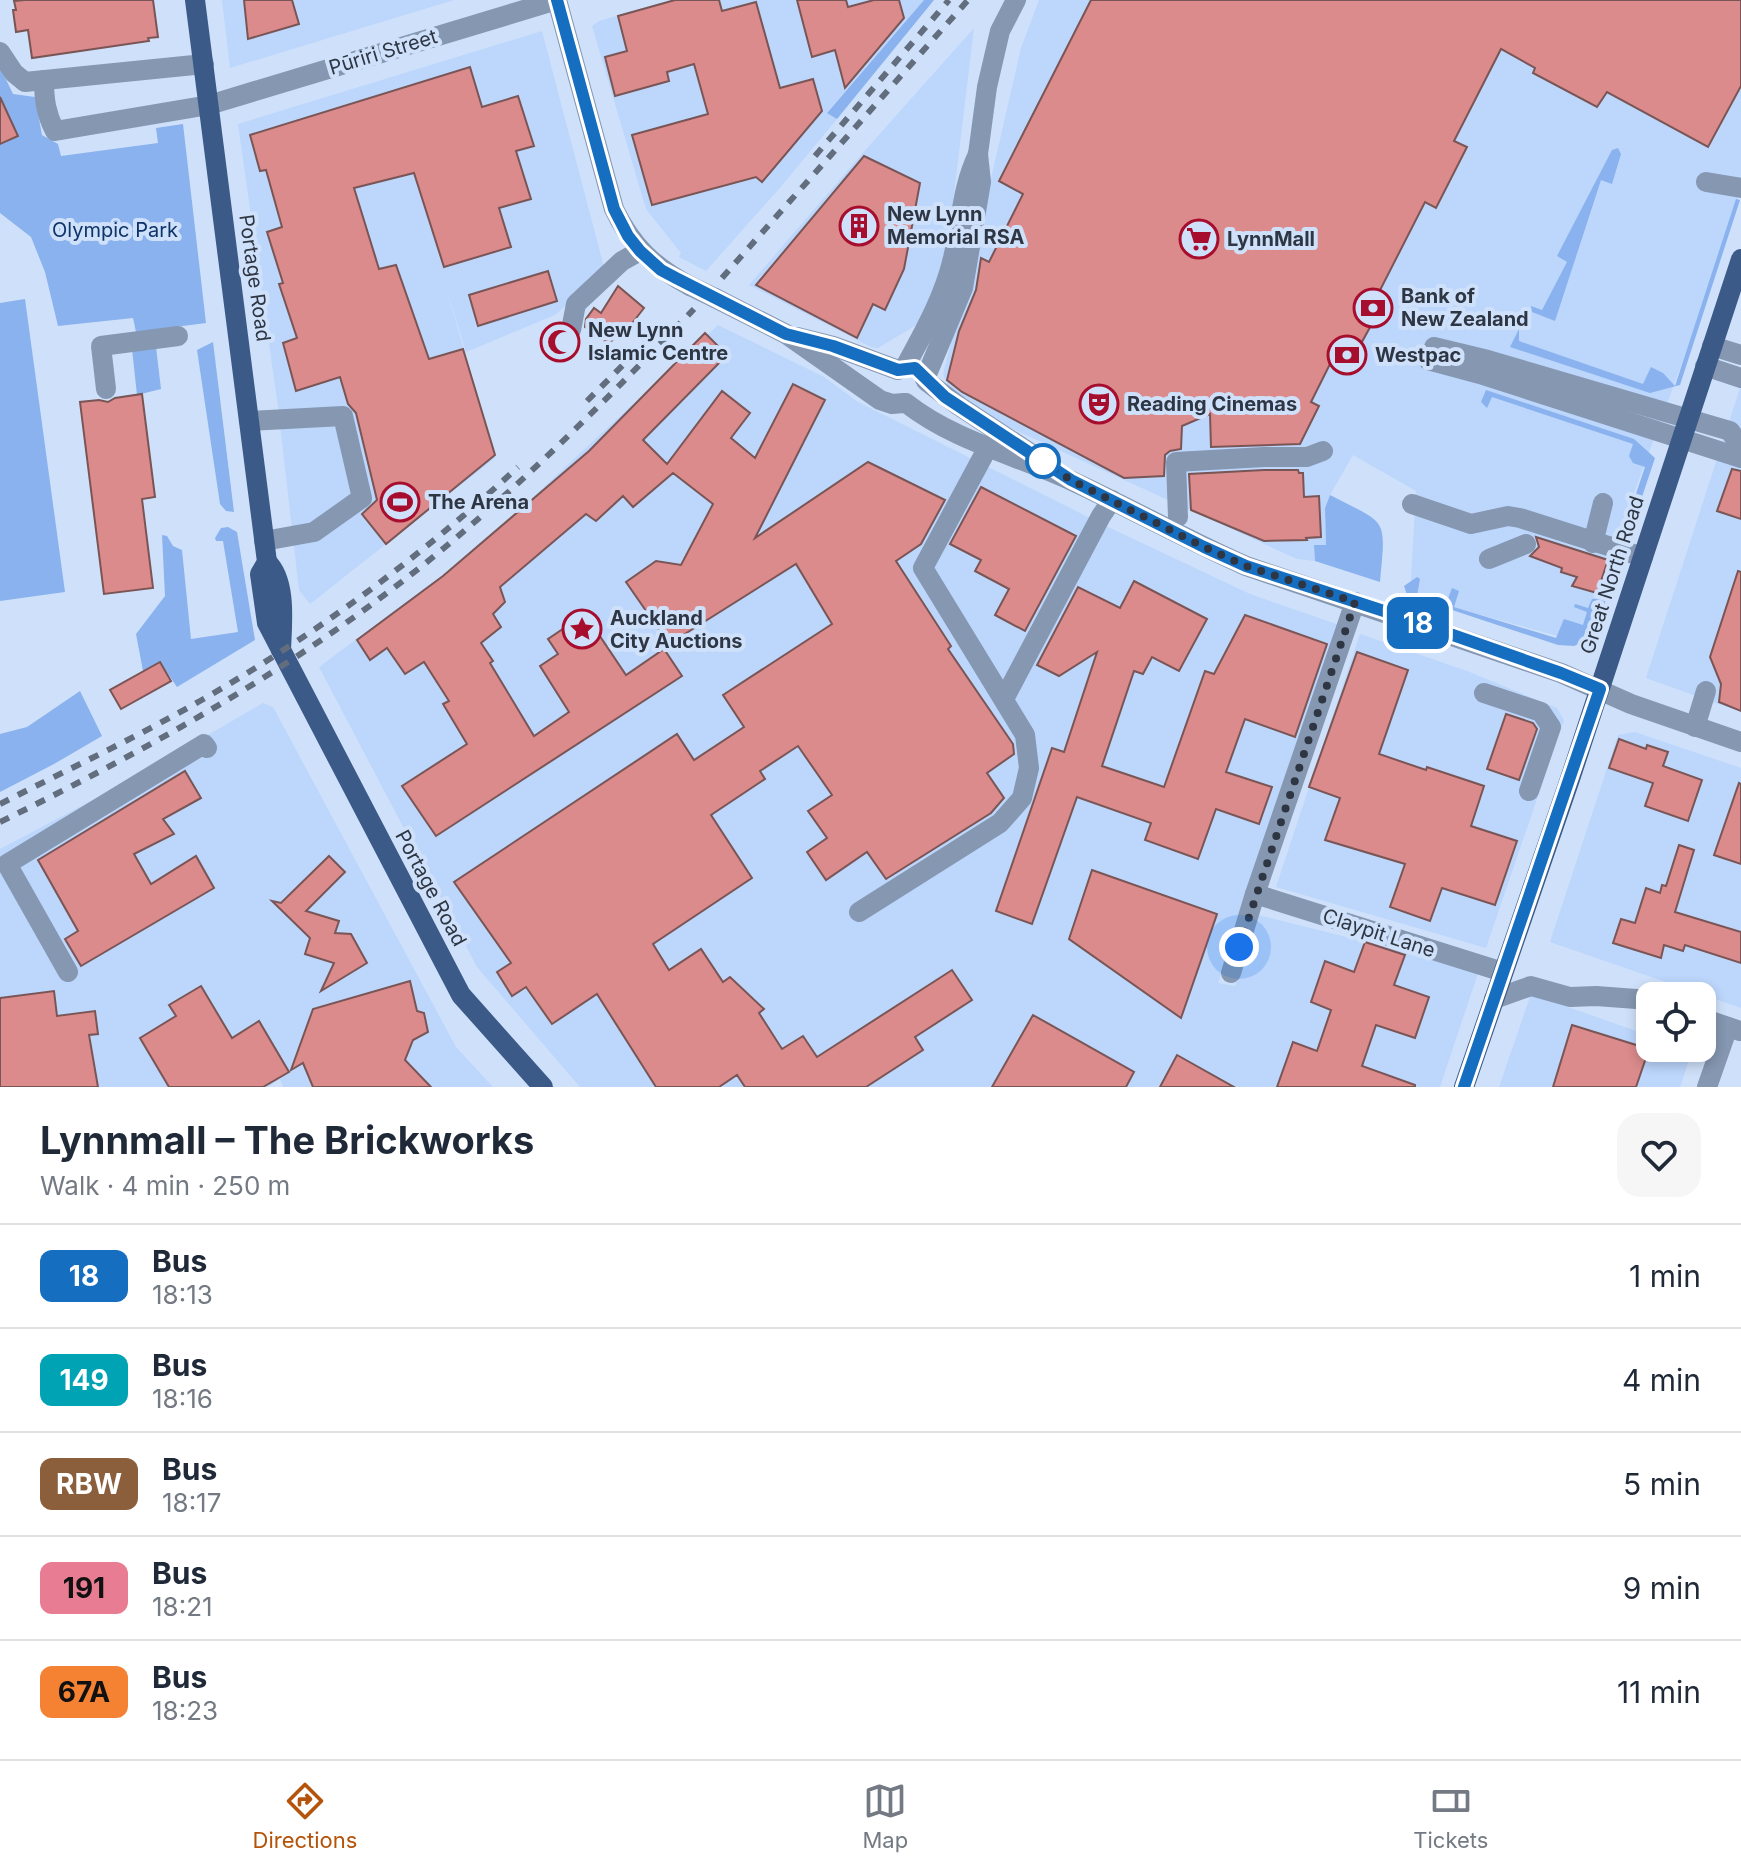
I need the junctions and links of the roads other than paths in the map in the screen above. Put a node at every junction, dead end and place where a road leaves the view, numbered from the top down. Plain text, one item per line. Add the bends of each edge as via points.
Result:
1 (195, 0) edge
2 (557, 0) edge
3 (1016, 0) edge
4 (0, 52) edge
5 (204, 64) junction
6 (34, 81) junction
7 (209, 105) junction
8 (1706, 182) dead end
9 (1741, 188) edge
10 (640, 251) junction
11 (1741, 259) edge
12 (958, 291) junction
13 (571, 330) dead end
14 (786, 334) junction
15 (178, 336) dead end
16 (1741, 355) edge
17 (1708, 356) junction
18 (902, 369) junction
19 (1741, 378) edge
20 (925, 380) junction
21 (106, 389) dead end
22 (905, 403) junction
23 (1687, 418) junction
24 (249, 421) junction
25 (1681, 439) junction
26 (988, 447) junction
27 (1741, 447) edge
28 (1323, 451) dead end
29 (1741, 458) edge
30 (1071, 480) junction
31 (1112, 500) junction
32 (1603, 503) dead end
33 (1412, 504) dead end
34 (1508, 516) junction
35 (1178, 517) dead end
36 (1461, 536) dead end
37 (264, 541) junction
38 (1593, 543) junction
39 (1526, 544) dead end
40 (1643, 557) junction
41 (1489, 559) dead end
42 (1355, 602) junction
43 (1600, 689) junction
44 (1706, 691) dead end
45 (1484, 693) dead end
46 (1004, 699) junction
47 (1695, 727) junction
48 (1741, 742) edge
49 (207, 748) dead end
50 (1529, 791) dead end
51 (1255, 894) junction
52 (859, 912) dead end
53 (68, 972) dead end
54 (1503, 972) junction
55 (1231, 973) dead end
56 (1494, 999) junction
57 (1636, 999) edge
58 (1734, 1030) edge
59 (543, 1087) edge
60 (1464, 1087) edge
61 (1707, 1087) edge

1 - 5 main road, Portage Road
2 - 7 street, Pūriri Street
2 - 10 street via 614,209
3 - 12 street via 997,42 978,154 966,180 954,256
4 - 6 street via 14,73
5 - 6 street
5 - 7 main road, Portage Road
6 - 7 street, Pūriri Street via 55,131
7 - 24 main road, Portage Road
8 - 9 street
10 - 13 street via 576,304
10 - 14 street, bridge via 661,270
11 - 17 main road, Great North Road
12 - 18 street
12 - 20 street
14 - 18 street
14 - 22 street via 880,400
15 - 21 street via 101,346
16 - 17 street
17 - 19 street
17 - 23 main road, Great North Road
18 - 20 street via 915,368
18 - 22 street via 890,388
20 - 22 street via 922,397
20 - 30 street
22 - 26 street
23 - 25 main road, Great North Road
23 - 25 street via 1502,364 1431,353
23 - 27 street via 1730,431
24 - 37 main road, Portage Road
24 - 37 street via 343,416 362,498 314,532
25 - 29 street
25 - 40 main road, Great North Road
26 - 30 street
26 - 46 street via 923,568
28 - 35 street via 1307,457 1176,462
30 - 31 street
31 - 42 street via 1246,566
31 - 46 street
32 - 38 street
33 - 34 street via 1471,524
34 - 36 street via 1487,532
34 - 38 street
37 - 59 main road, Portage Road via 267,562 276,570 281,651 461,995
38 - 40 street
39 - 41 street
40 - 43 main road, Great North Road
42 - 43 street
42 - 51 street
43 - 47 street
43 - 54 main road, Great North Road
44 - 47 street
45 - 50 street via 1541,712 1551,727
46 - 52 street via 1025,735 1029,768 1022,798 1000,823
47 - 48 street
49 - 53 street via 204,744 7,864
51 - 54 street, Claypit Lane
51 - 55 street
54 - 56 main road, Great North Road
56 - 57 street via 1531,986 1570,997
56 - 60 main road, Great North Road
58 - 61 street

